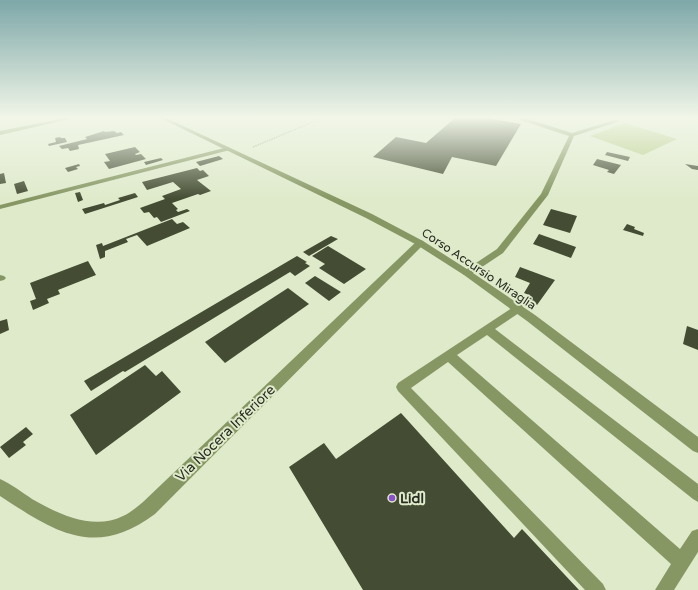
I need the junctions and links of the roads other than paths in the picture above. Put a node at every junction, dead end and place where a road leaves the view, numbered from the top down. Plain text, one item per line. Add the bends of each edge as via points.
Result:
1 (219, 145) edge
2 (568, 145) edge
3 (228, 149) junction
4 (0, 207) edge
5 (420, 243) junction
6 (467, 272) junction
7 (518, 308) junction
8 (487, 329) junction
9 (448, 355) junction
10 (698, 446) edge
11 (0, 487) edge
12 (698, 494) edge
13 (698, 537) edge
14 (682, 562) junction
15 (597, 590) edge
16 (664, 590) edge

1 - 3 street, Corso Accursio Miraglia
2 - 6 street via 544,195 500,251
3 - 4 street
3 - 5 street, Corso Accursio Miraglia
5 - 6 street, Corso Accursio Miraglia
5 - 11 street, Via Nocera Inferiore via 149,508 124,525 103,531 79,528 52,520
6 - 7 street, Corso Accursio Miraglia
7 - 8 street
7 - 10 street, Corso Accursio Miraglia
8 - 9 street
8 - 12 street
9 - 14 street
9 - 15 street via 402,387
13 - 14 street
14 - 16 street

